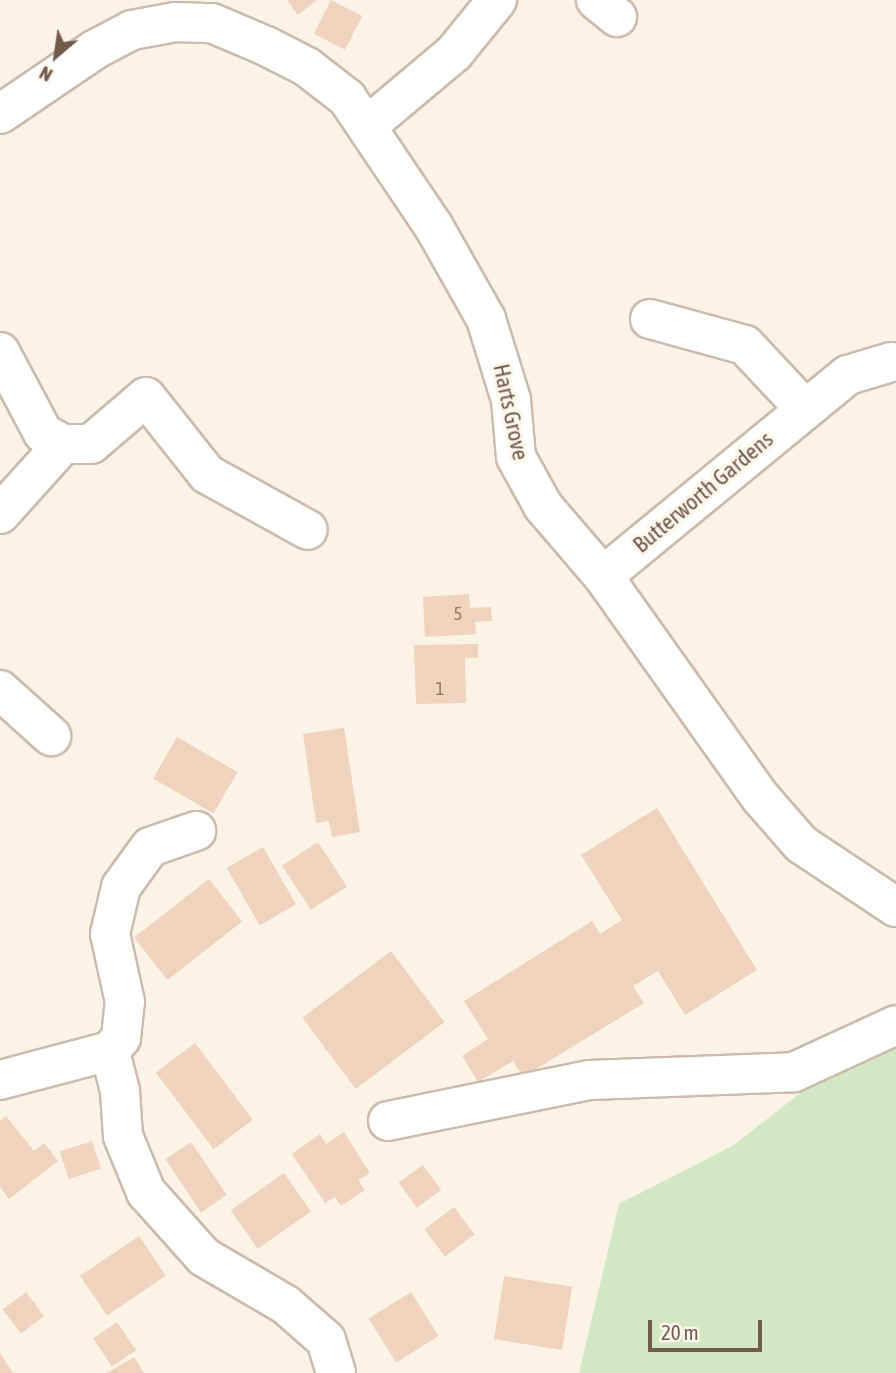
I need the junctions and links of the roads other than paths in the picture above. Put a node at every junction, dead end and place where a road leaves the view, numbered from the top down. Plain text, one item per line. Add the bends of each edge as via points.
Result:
1 (497, 0) edge
2 (213, 11) edge
3 (3, 106) edge
4 (368, 126) junction
5 (650, 319) dead end
6 (0, 352) edge
7 (891, 362) dead end
8 (804, 408) junction
9 (63, 444) junction
10 (0, 514) edge
11 (308, 530) dead end
12 (603, 576) junction
13 (0, 690) edge
14 (51, 736) dead end
15 (196, 831) dead end
16 (896, 907) edge
17 (896, 1025) edge
18 (110, 1051) junction
19 (0, 1080) edge
20 (388, 1121) dead end
21 (336, 1373) edge

1 - 4 street via 454,54
2 - 3 street, Harts Grove via 132,30
2 - 4 street, Harts Grove via 307,67 347,98
4 - 12 street, Harts Grove via 486,319 511,400 516,457 543,506
5 - 8 street via 745,345
6 - 9 street via 43,433
7 - 8 street, Butterworth Gardens via 848,375
8 - 12 street, Butterworth Gardens
9 - 10 street
9 - 11 street via 91,444 146,397 207,474
12 - 16 street, Harts Grove via 761,798 801,844
13 - 14 street
15 - 18 street via 150,847 121,887 110,934 125,1002 121,1038
17 - 20 street via 794,1072 590,1080
18 - 19 street
18 - 21 street via 120,1091 123,1136 146,1192 204,1257 286,1305 326,1340

